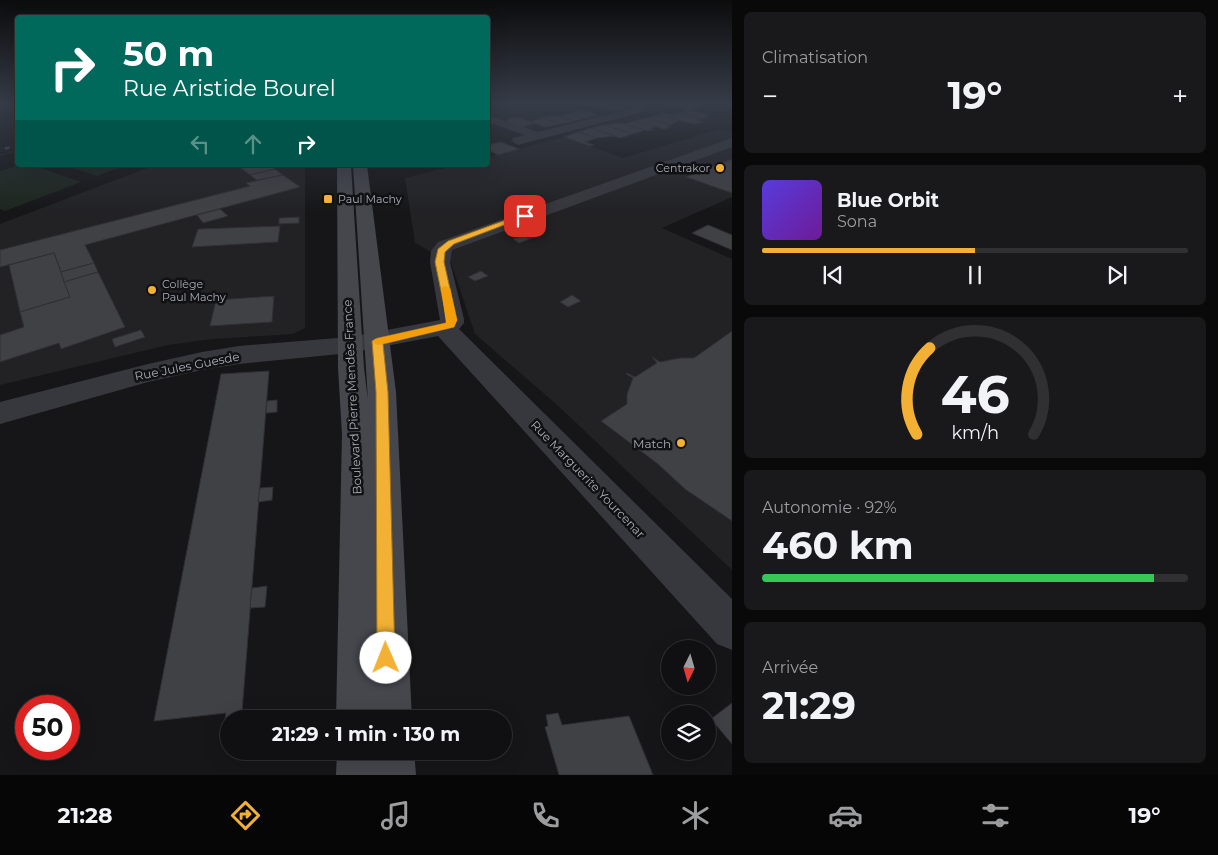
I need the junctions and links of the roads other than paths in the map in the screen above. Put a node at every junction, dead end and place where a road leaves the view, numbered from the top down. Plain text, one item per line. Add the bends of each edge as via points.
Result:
1 (525, 139) edge
2 (518, 141) dead end
3 (732, 142) edge
4 (344, 167) edge
5 (360, 167) edge
6 (444, 328) junction
7 (364, 343) junction
8 (0, 413) edge
9 (732, 630) edge
10 (360, 710) edge
11 (388, 710) edge
12 (361, 760) edge
13 (390, 760) edge
14 (361, 775) edge
15 (391, 775) edge

1 - 2 street
3 - 6 street via 445,246 440,262 452,322
4 - 7 main road, Boulevard Pierre Mendès France
5 - 7 main road, Boulevard Pierre Mendès France
6 - 7 street, Rue Jules Guesde
6 - 9 street, Rue Marguerite Yourcenar
7 - 8 street, Rue Jules Guesde via 202,361
7 - 10 main road, Boulevard Pierre Mendès France via 357,434
7 - 11 main road, Boulevard Pierre Mendès France via 382,392
12 - 14 main road
13 - 15 main road

